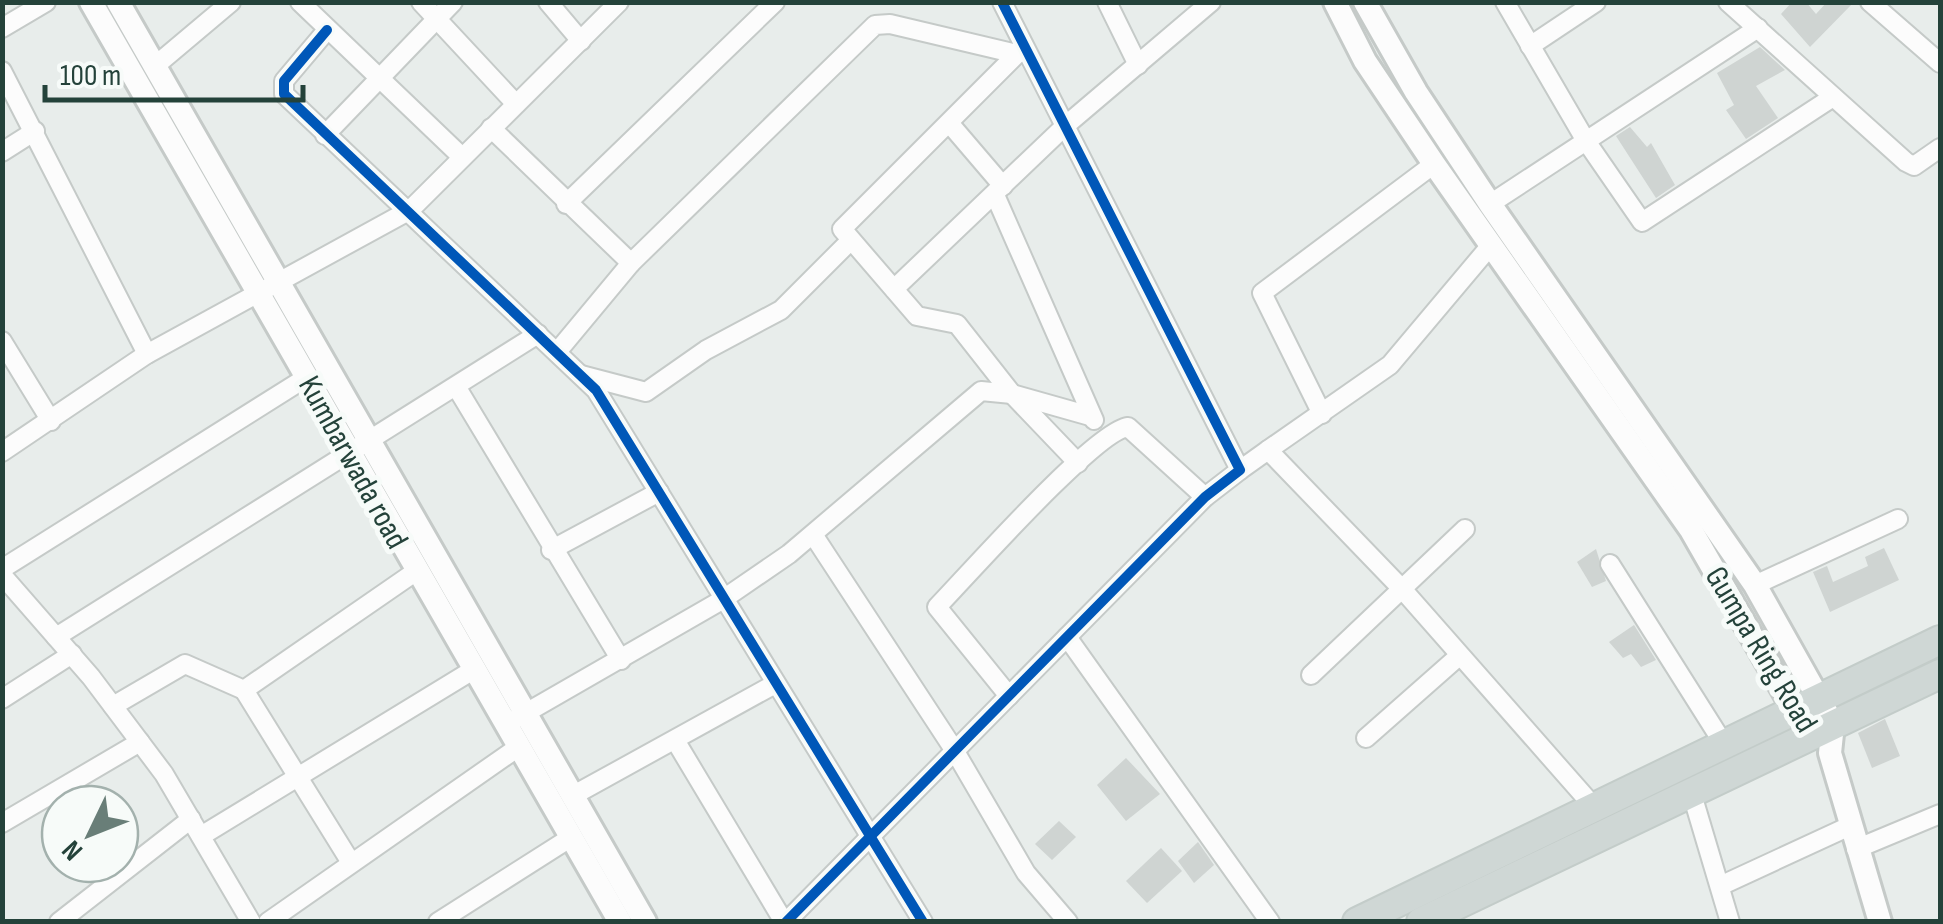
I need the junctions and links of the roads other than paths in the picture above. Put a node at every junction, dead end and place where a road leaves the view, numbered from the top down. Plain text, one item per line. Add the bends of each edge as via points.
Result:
1 (46, 2) edge
2 (91, 2) edge
3 (118, 2) edge
4 (231, 2) edge
5 (300, 2) edge
6 (421, 2) edge
7 (454, 2) edge
8 (548, 2) edge
9 (619, 2) edge
10 (775, 2) edge
11 (1002, 2) edge
12 (1107, 2) edge
13 (1335, 2) edge
14 (1364, 2) edge
15 (1506, 2) edge
16 (1596, 2) edge
17 (1728, 2) edge
18 (1870, 2) edge
19 (1209, 3) edge
20 (436, 19) junction
21 (2, 28) edge
22 (1758, 28) junction
23 (328, 30) junction
24 (582, 41) junction
25 (1530, 46) junction
26 (1020, 51) junction
27 (1940, 64) edge
28 (1138, 65) junction
29 (154, 66) junction
30 (2, 71) edge
31 (377, 78) junction
32 (1833, 97) junction
33 (516, 104) junction
34 (950, 124) junction
35 (1064, 126) junction
36 (491, 128) junction
37 (36, 131) junction
38 (325, 135) junction
39 (1586, 141) junction
40 (1940, 148) edge
41 (2, 152) edge
42 (462, 158) junction
43 (1434, 164) junction
44 (999, 190) junction
45 (566, 204) junction
46 (1490, 204) junction
47 (410, 210) junction
48 (851, 240) junction
49 (1492, 245) junction
50 (632, 263) junction
51 (268, 286) junction
52 (894, 289) junction
53 (538, 334) junction
54 (2, 341) edge
55 (557, 352) junction
56 (146, 354) junction
57 (580, 375) junction
58 (307, 377) junction
59 (457, 388) junction
60 (1012, 394) junction
61 (1322, 414) junction
62 (1090, 416) junction
63 (51, 421) junction
64 (1106, 437) junction
65 (360, 448) junction
66 (1268, 450) junction
67 (2, 452) edge
68 (1078, 463) junction
69 (1240, 470) junction
70 (659, 492) junction
71 (1205, 497) junction
72 (1898, 519) dead end
73 (1464, 528) dead end
74 (814, 536) junction
75 (551, 550) junction
76 (1610, 564) dead end
77 (415, 572) junction
78 (3, 576) edge
79 (1755, 585) junction
80 (1403, 590) junction
81 (722, 600) junction
82 (56, 636) junction
83 (1067, 638) junction
84 (1940, 640) edge
85 (72, 654) junction
86 (1459, 656) junction
87 (621, 660) junction
88 (473, 670) junction
89 (1940, 674) edge
90 (1311, 675) dead end
91 (776, 684) junction
92 (244, 690) junction
93 (1009, 696) junction
94 (2, 700) edge
95 (113, 706) junction
96 (514, 720) junction
97 (1817, 725) junction
98 (1366, 738) dead end
99 (675, 740) junction
100 (140, 742) junction
101 (1725, 746) junction
102 (516, 748) junction
103 (954, 748) junction
104 (300, 776) junction
105 (1691, 791) junction
106 (572, 796) junction
107 (1594, 807) junction
108 (1940, 814) edge
109 (191, 819) junction
110 (2, 823) edge
111 (872, 835) junction
112 (201, 836) junction
113 (1854, 837) junction
114 (570, 838) junction
115 (350, 861) junction
116 (1720, 886) junction
117 (58, 922) edge
118 (251, 922) edge
119 (268, 922) edge
120 (438, 922) edge
121 (620, 922) edge
122 (644, 922) edge
123 (785, 922) edge
124 (922, 922) edge
125 (1068, 922) edge
126 (1270, 922) edge
127 (1358, 922) edge
128 (1421, 922) edge
129 (1730, 922) edge
130 (1880, 922) edge

1 - 21 street
2 - 51 street, Kumbarwada road
3 - 29 street, Kumbarwada road
4 - 29 street
5 - 23 street
6 - 20 street
7 - 20 street
8 - 24 street
9 - 24 street
10 - 45 street
11 - 26 street
12 - 28 street
13 - 43 street, Gumpa Ring Road
14 - 46 street, Gumpa Ring Road
15 - 25 street
16 - 25 street
17 - 22 street
18 - 27 street
19 - 28 street
20 - 31 street
20 - 33 street
22 - 32 street
22 - 39 street
23 - 31 street
23 - 38 street via 282,90
24 - 33 street
25 - 39 street
26 - 34 street
26 - 35 street
26 - 50 street via 874,24
28 - 35 street
29 - 51 street, Kumbarwada road
30 - 37 street
31 - 38 street
31 - 42 street
32 - 39 street via 1643,222
32 - 40 street via 1910,165
33 - 36 street
34 - 44 street
34 - 48 street via 842,229
35 - 44 street
35 - 69 street
36 - 42 street
36 - 45 street
37 - 41 street
37 - 56 street
38 - 47 street
39 - 46 street
42 - 47 street
43 - 49 street, Gumpa Ring Road
43 - 61 street via 1262,294
44 - 52 street
44 - 62 street
45 - 50 street
46 - 79 street, Gumpa Ring Road
47 - 51 street
47 - 53 street
48 - 52 street
48 - 57 street via 781,310 646,392
49 - 61 street via 1402,353
49 - 97 street, Gumpa Ring Road
50 - 55 street
51 - 56 street
51 - 58 street, Kumbarwada road
51 - 65 street, Kumbarwada road
52 - 60 street via 917,316 956,324
53 - 55 street
53 - 59 street
54 - 63 street
55 - 57 street
56 - 63 street
57 - 70 street
58 - 65 street, Kumbarwada road
58 - 78 street
59 - 65 street
59 - 75 street
60 - 62 street
60 - 68 street
60 - 74 street via 978,392
61 - 66 street
62 - 64 street
63 - 67 street
64 - 68 street
64 - 71 street via 1122,427 1135,429
65 - 77 street, Kumbarwada road
65 - 82 street
65 - 96 street, Kumbarwada road
66 - 69 street
66 - 80 street
68 - 93 street via 936,607
69 - 71 street
70 - 75 street
70 - 81 street
71 - 83 street
72 - 79 street
73 - 80 street
74 - 81 street
74 - 103 street
75 - 87 street
76 - 101 street
77 - 88 street, Kumbarwada road
77 - 92 street
78 - 82 street
79 - 97 street, Gumpa Ring Road
80 - 86 street
80 - 90 street
81 - 87 street
81 - 91 street
82 - 85 street
83 - 93 street
83 - 126 street
84 - 97 main road
85 - 94 street
85 - 95 street
86 - 98 street
86 - 107 street
87 - 96 street
88 - 96 street, Kumbarwada road
88 - 104 street
89 - 97 main road
91 - 99 street
91 - 111 street
92 - 95 street via 185,664
92 - 104 street
93 - 103 street
95 - 100 street
96 - 102 street, Kumbarwada road
96 - 106 street, Kumbarwada road
97 - 101 main road
97 - 105 main road
97 - 113 street
99 - 106 street
99 - 123 street
100 - 109 street
100 - 110 street
101 - 107 main road
102 - 114 street, Kumbarwada road
102 - 115 street
103 - 111 street
103 - 125 street via 1018,862
104 - 112 street
104 - 115 street
105 - 116 street
105 - 128 main road
106 - 122 street, Kumbarwada road
107 - 127 main road
108 - 113 street
109 - 112 street
109 - 117 street
111 - 123 street
111 - 124 street
112 - 118 street
113 - 116 street
113 - 130 street
114 - 120 street
114 - 121 street, Kumbarwada road
115 - 119 street
116 - 129 street

